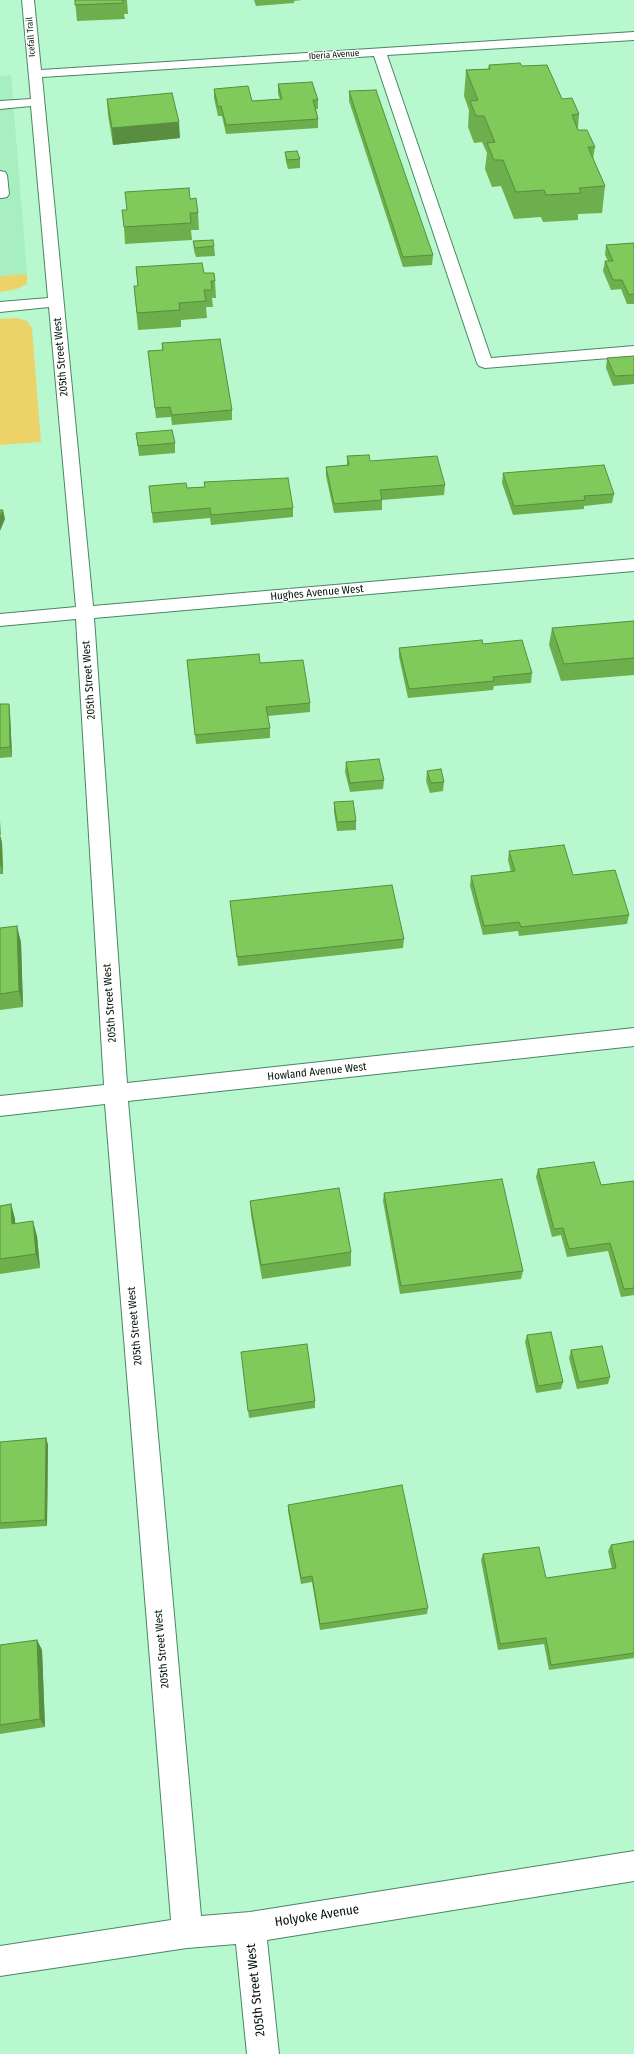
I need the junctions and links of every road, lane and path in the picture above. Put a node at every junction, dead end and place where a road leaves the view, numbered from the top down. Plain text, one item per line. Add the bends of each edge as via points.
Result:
1 (28, 0) edge
2 (634, 36) edge
3 (379, 52) junction
4 (34, 74) junction
5 (37, 102) junction
6 (0, 105) edge
7 (0, 175) edge
8 (0, 194) edge
9 (56, 302) junction
10 (0, 306) edge
11 (634, 351) edge
12 (634, 566) edge
13 (85, 613) junction
14 (0, 620) edge
15 (634, 1037) edge
16 (116, 1094) junction
17 (0, 1106) edge
18 (634, 1866) edge
19 (250, 1927) junction
20 (187, 1933) junction
21 (0, 1961) edge
22 (263, 2054) edge

1 - 4 street, Icefall Trail
2 - 3 street, Iberia Avenue
3 - 4 street, Iberia Avenue
3 - 11 street via 485,363
4 - 5 street, 205th Street West
5 - 6 street
5 - 9 street, 205th Street West
7 - 8 street
9 - 10 street
9 - 13 street, 205th Street West
12 - 13 street, Hughes Avenue West
13 - 14 street, Hughes Avenue West
13 - 16 street, 205th Street West
15 - 16 street, Howland Avenue West
16 - 17 street, Howland Avenue West
16 - 20 street, 205th Street West
18 - 19 street, Holyoke Avenue
19 - 20 street, Holyoke Avenue
19 - 22 street, 205th Street West
20 - 21 street, Holyoke Avenue

